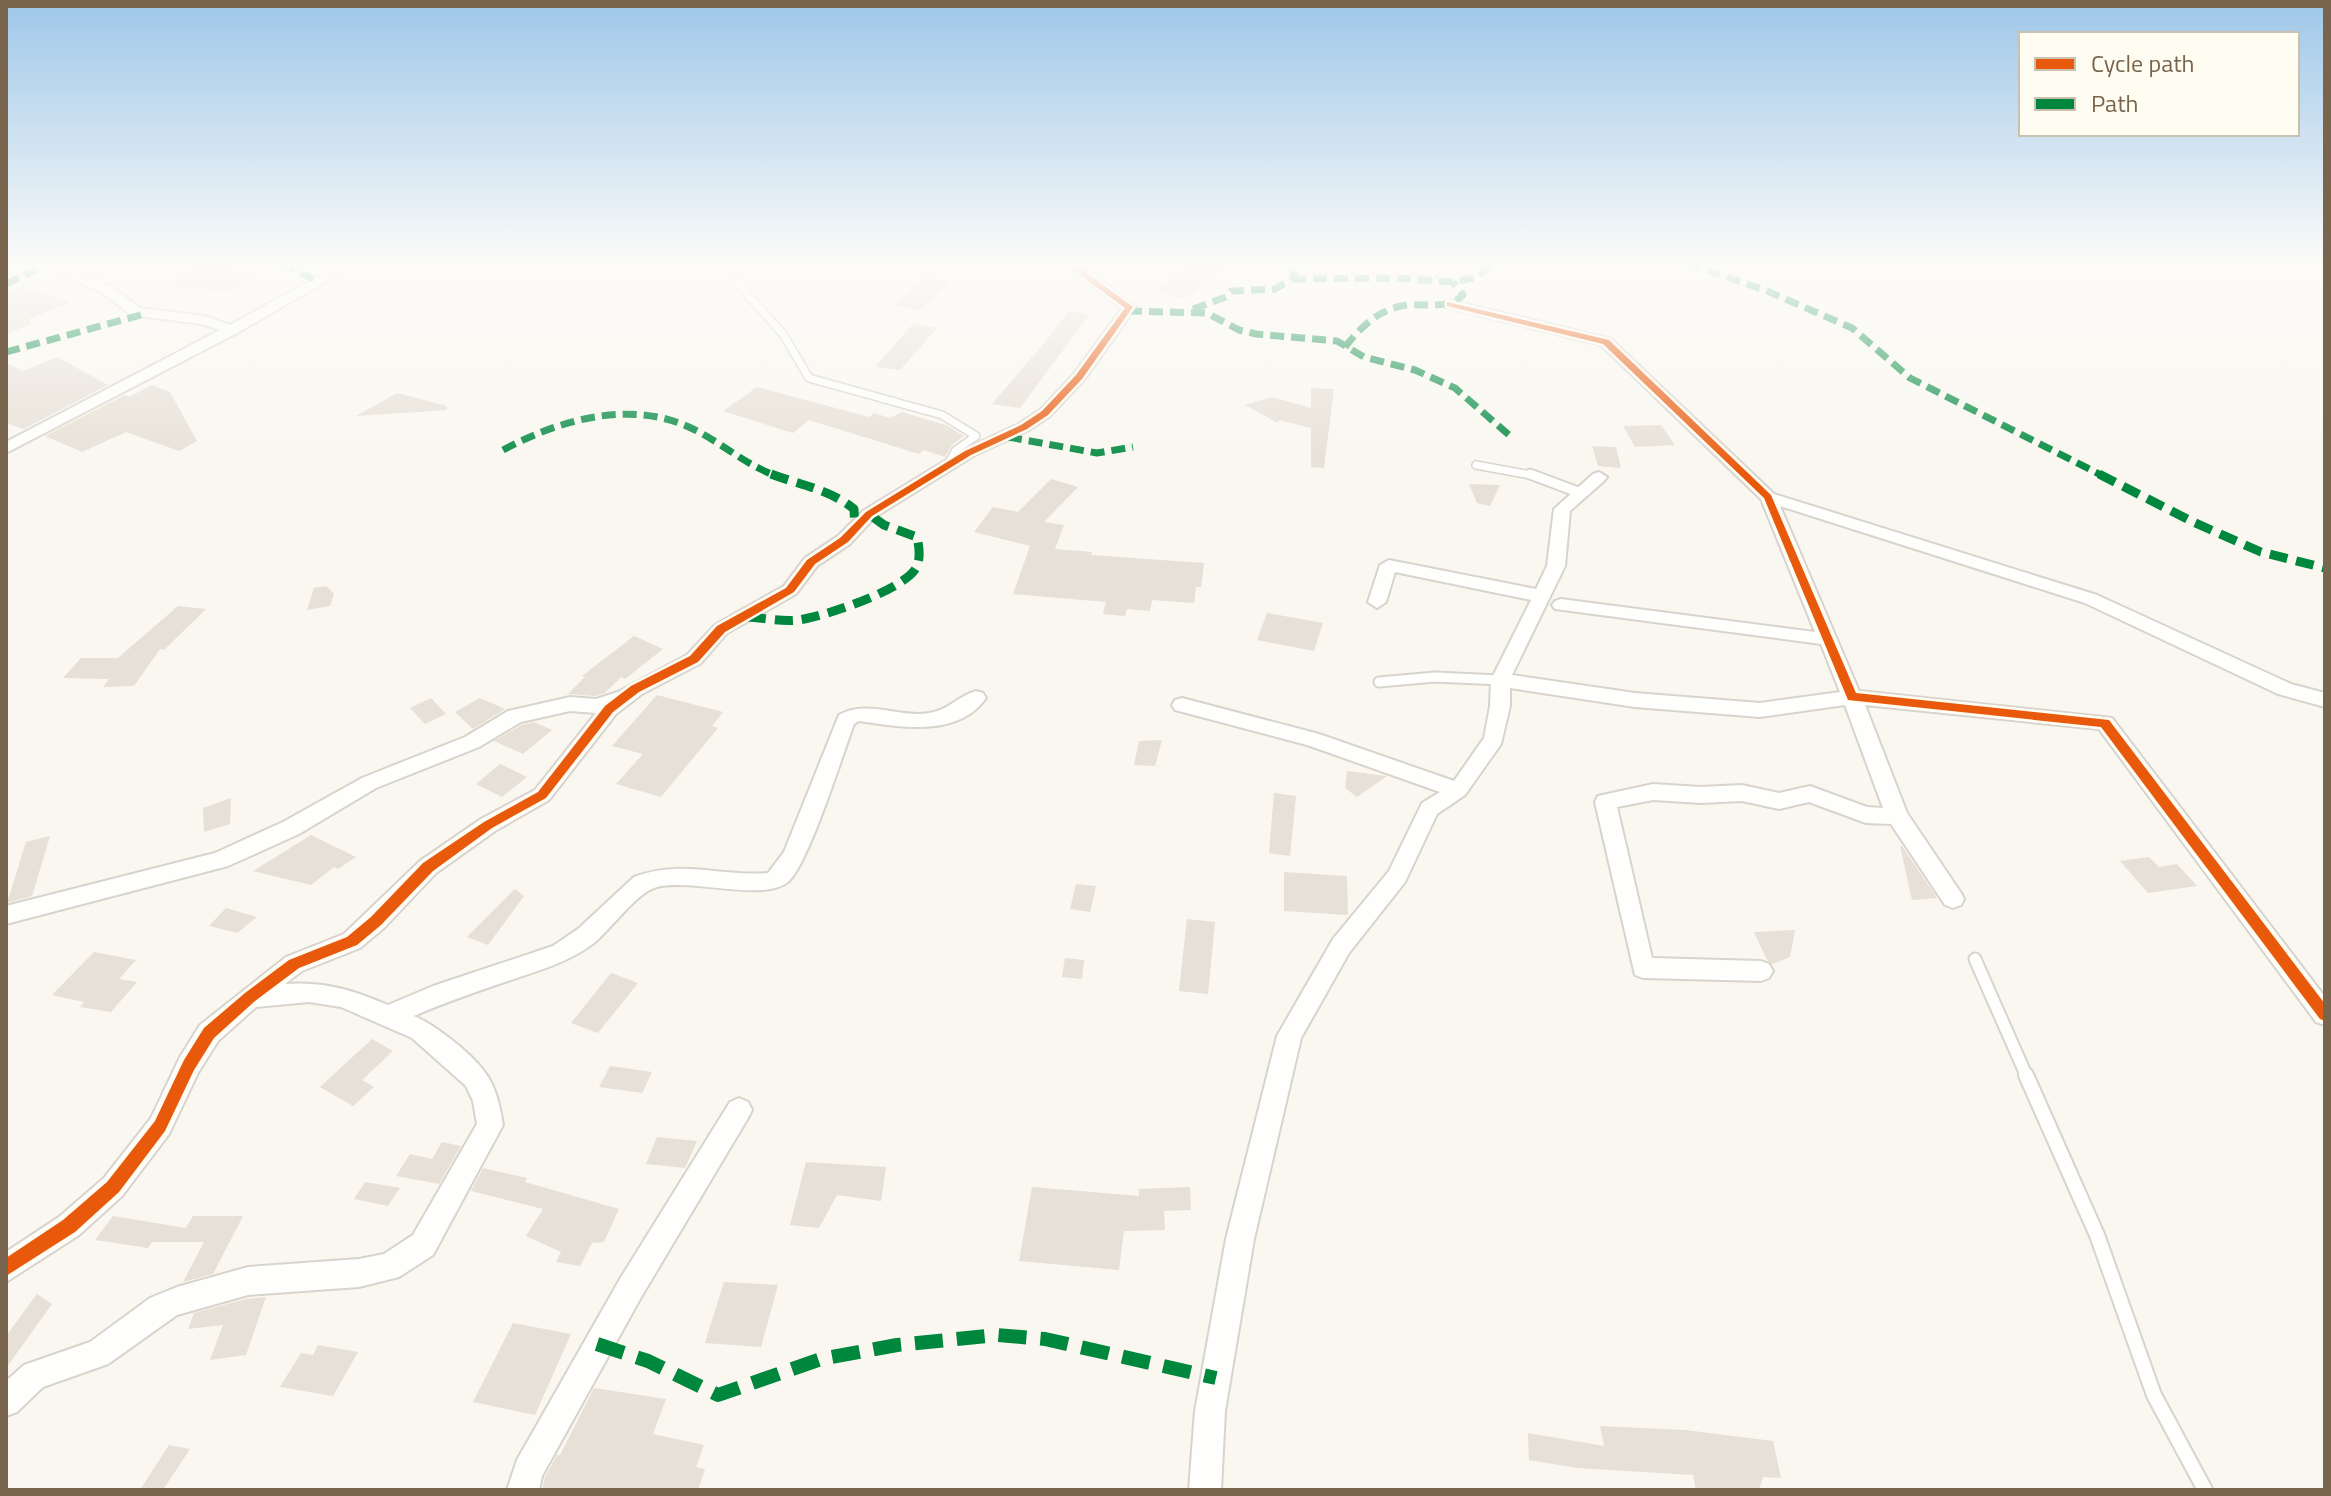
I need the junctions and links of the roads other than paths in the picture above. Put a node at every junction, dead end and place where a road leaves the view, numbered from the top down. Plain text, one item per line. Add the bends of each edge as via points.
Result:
1 (227, 333) edge
2 (781, 333) edge
3 (1109, 333) edge
4 (1568, 333) edge
5 (6, 448) edge
6 (1476, 465) dead end
7 (945, 468) junction
8 (1599, 477) dead end
9 (1578, 492) junction
10 (1768, 497) junction
11 (1550, 600) junction
12 (1377, 602) dead end
13 (1825, 639) junction
14 (1500, 680) junction
15 (1379, 682) dead end
16 (635, 689) junction
17 (1852, 697) junction
18 (976, 698) dead end
19 (2325, 700) edge
20 (1182, 705) dead end
21 (1458, 790) junction
22 (1897, 816) junction
23 (1953, 899) dead end
24 (6, 915) edge
25 (1975, 959) dead end
26 (1761, 971) dead end
27 (250, 997) junction
28 (391, 1015) junction
29 (2325, 1015) edge
30 (739, 1110) dead end
31 (6, 1268) edge
32 (6, 1401) edge
33 (523, 1490) edge
34 (1205, 1490) edge
35 (2205, 1490) edge

1 - 5 street
2 - 7 lane via 809,378 942,415 976,436 956,450
3 - 7 street via 1079,377 1045,413
4 - 10 street via 1606,342
6 - 9 lane via 1527,473
7 - 16 street via 869,514 844,540 811,562 790,590 721,629 694,659
8 - 9 street
9 - 11 street via 1562,509
10 - 13 street
10 - 19 street via 2091,599 2285,689
11 - 12 street via 1389,565
11 - 13 street
11 - 14 street
13 - 17 street
14 - 15 lane via 1435,677
14 - 17 street via 1635,700 1760,710
14 - 21 street via 1494,739
16 - 24 street via 598,706 570,704 515,716 472,742 369,783 220,860
16 - 27 street via 600,719 542,795 428,867 352,941 294,964
17 - 22 street
17 - 29 street via 2105,723
18 - 28 street via 935,721 856,714 846,720 795,852 777,879 653,878 561,953
20 - 21 street via 1312,739
21 - 34 street via 1429,809 1397,876 1341,946 1289,1036 1240,1239 1210,1411
22 - 23 street
22 - 26 street via 1866,815 1810,794 1779,801 1742,793 1653,792 1605,802 1643,968
25 - 35 lane via 2097,1235 2154,1395
27 - 28 street via 326,993
27 - 31 street via 209,1033 160,1126 113,1187 69,1226
28 - 32 street via 421,1030 475,1078 490,1113 490,1125 423,1245 389,1267 248,1281 160,1308 98,1354 34,1375
30 - 33 street via 588,1359

